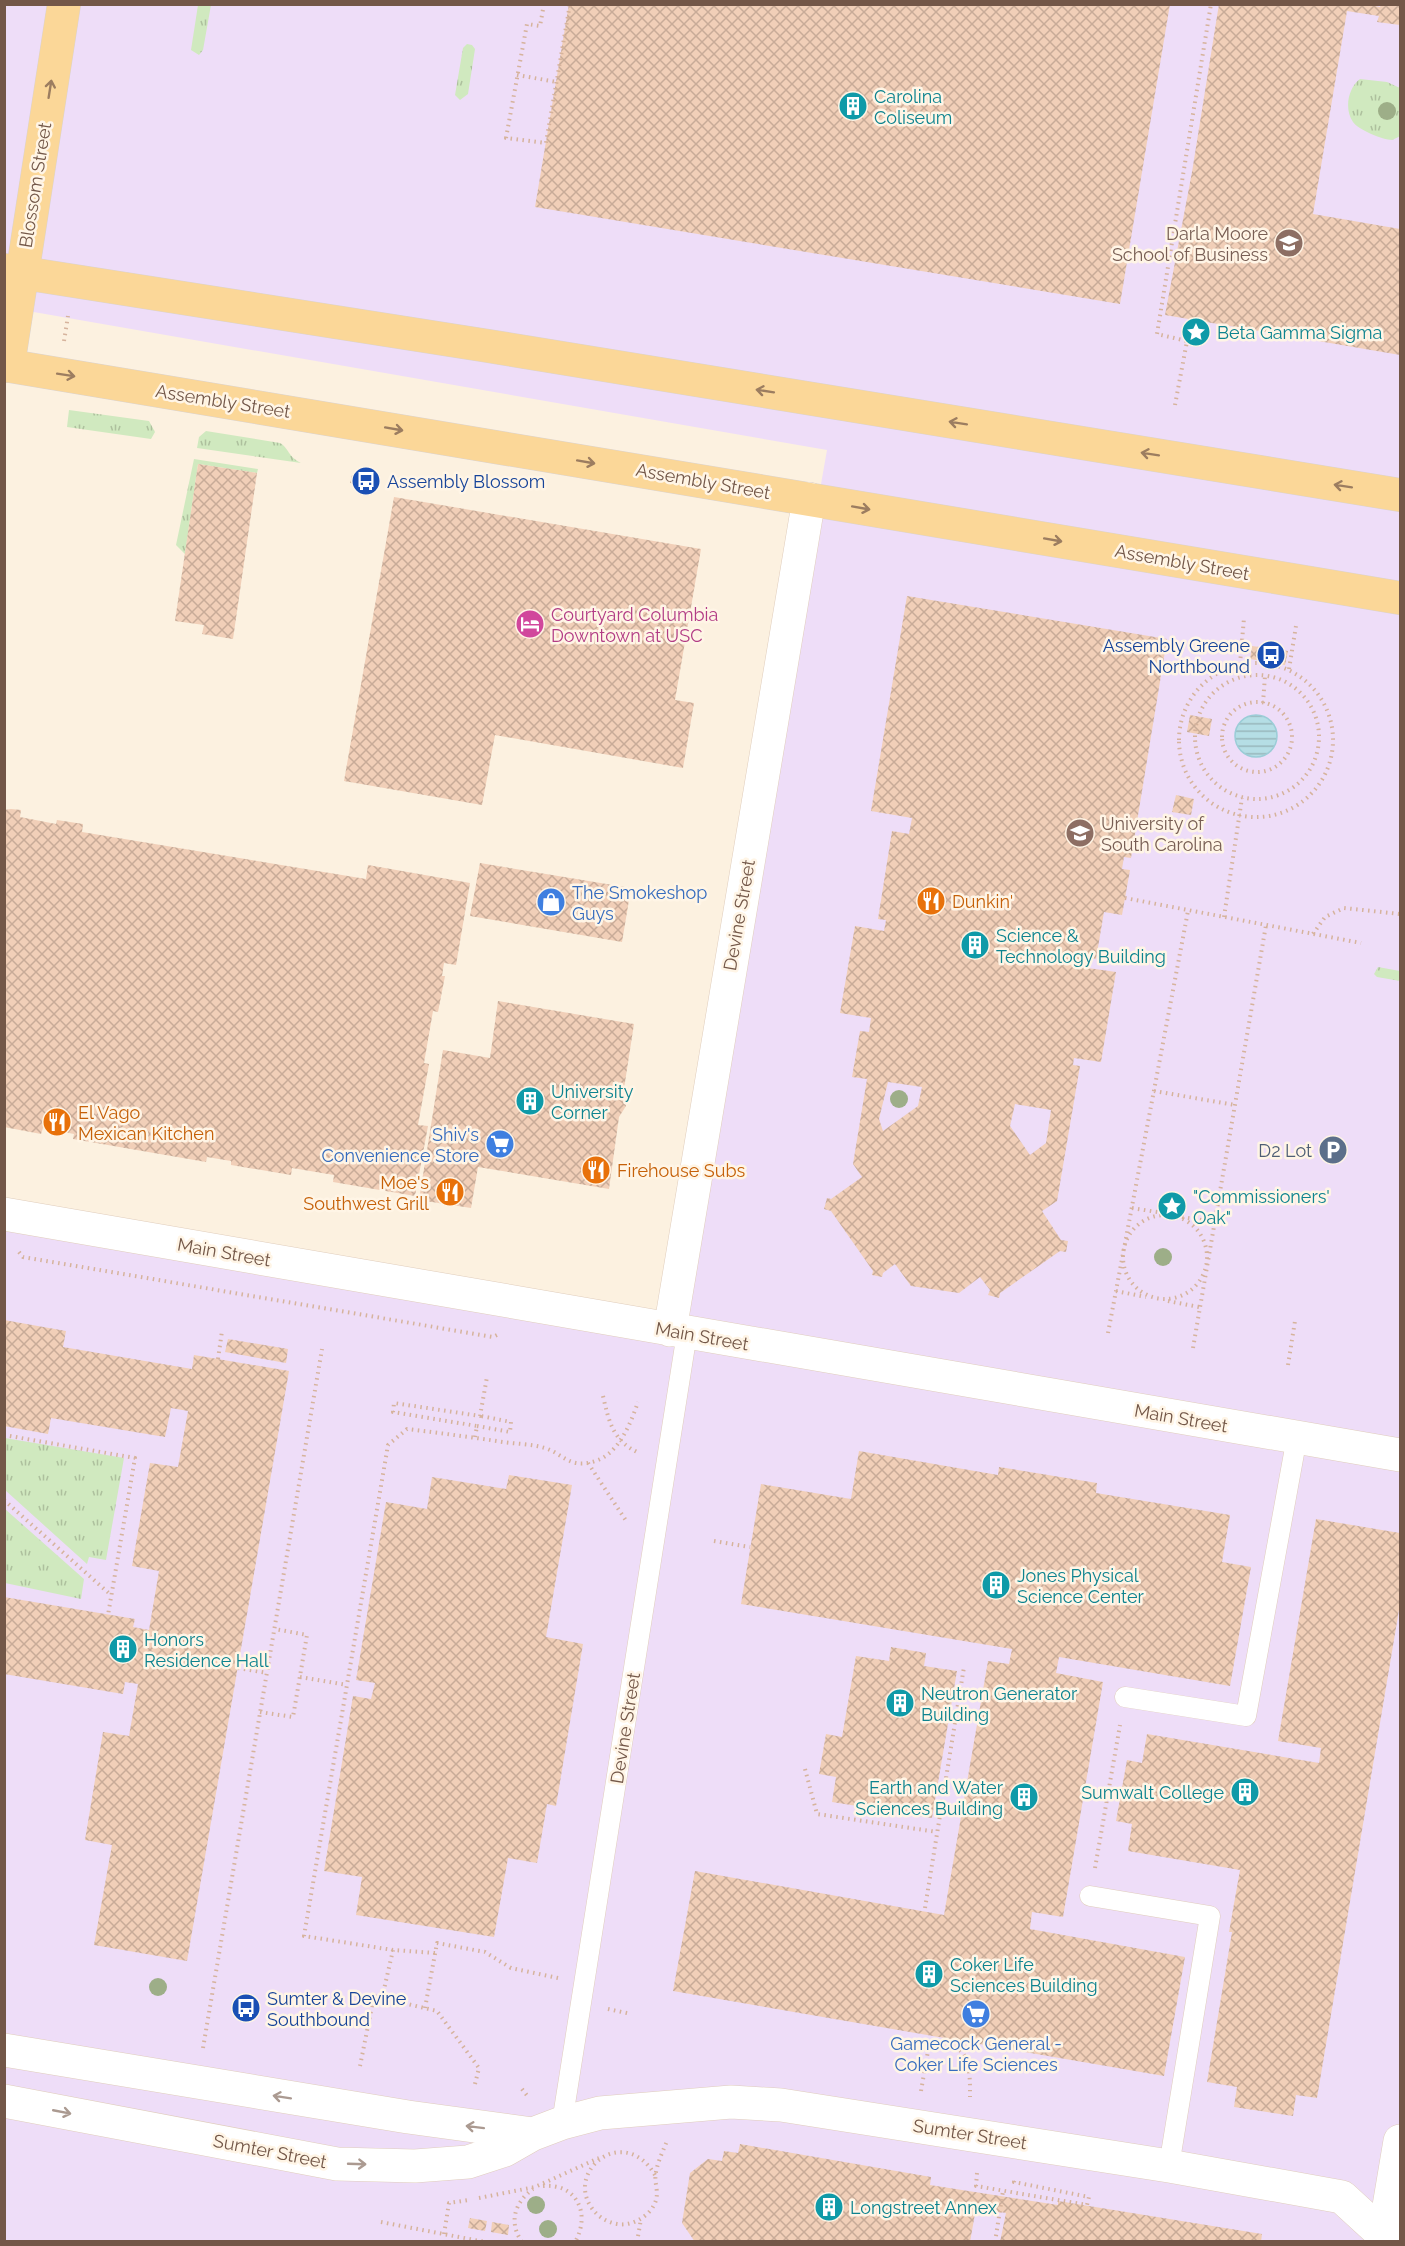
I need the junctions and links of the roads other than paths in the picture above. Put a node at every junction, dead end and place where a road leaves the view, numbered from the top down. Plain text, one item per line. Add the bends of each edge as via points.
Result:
1 (64, 4) edge
2 (13, 271) edge
3 (6, 366) edge
4 (1401, 495) edge
5 (810, 499) junction
6 (1401, 598) edge
7 (4, 1214) edge
8 (679, 1332) junction
9 (1297, 1437) junction
10 (1401, 1455) edge
11 (1125, 1697) road end
12 (1090, 1896) road end
13 (4, 2050) edge
14 (4, 2101) edge
15 (547, 2128) junction
16 (1401, 2141) edge
17 (1169, 2166) junction
18 (1386, 2239) edge

2 -> 1 main road, Blossom Street
2 - 3 main road, Blossom Street
4 -> 2 main road
3 -> 5 main road, Assembly Street
5 -> 6 main road, Assembly Street
5 - 8 street, Devine Street
7 - 8 street, Main Street
8 - 9 street, Main Street
8 - 15 lane, Devine Street via 668,1458 585,1983
9 - 10 street, Main Street
9 - 11 lane via 1246,1716
12 - 17 lane via 1210,1916
15 -> 13 street, Sumter Street via 473,2127
14 -> 15 street, Sumter Street via 337,2164 415,2166 468,2162 505,2150
15 - 17 street, Sumter Street via 600,2113 731,2102 780,2105
16 - 18 street
17 - 18 street, Sumter Street via 1342,2197

